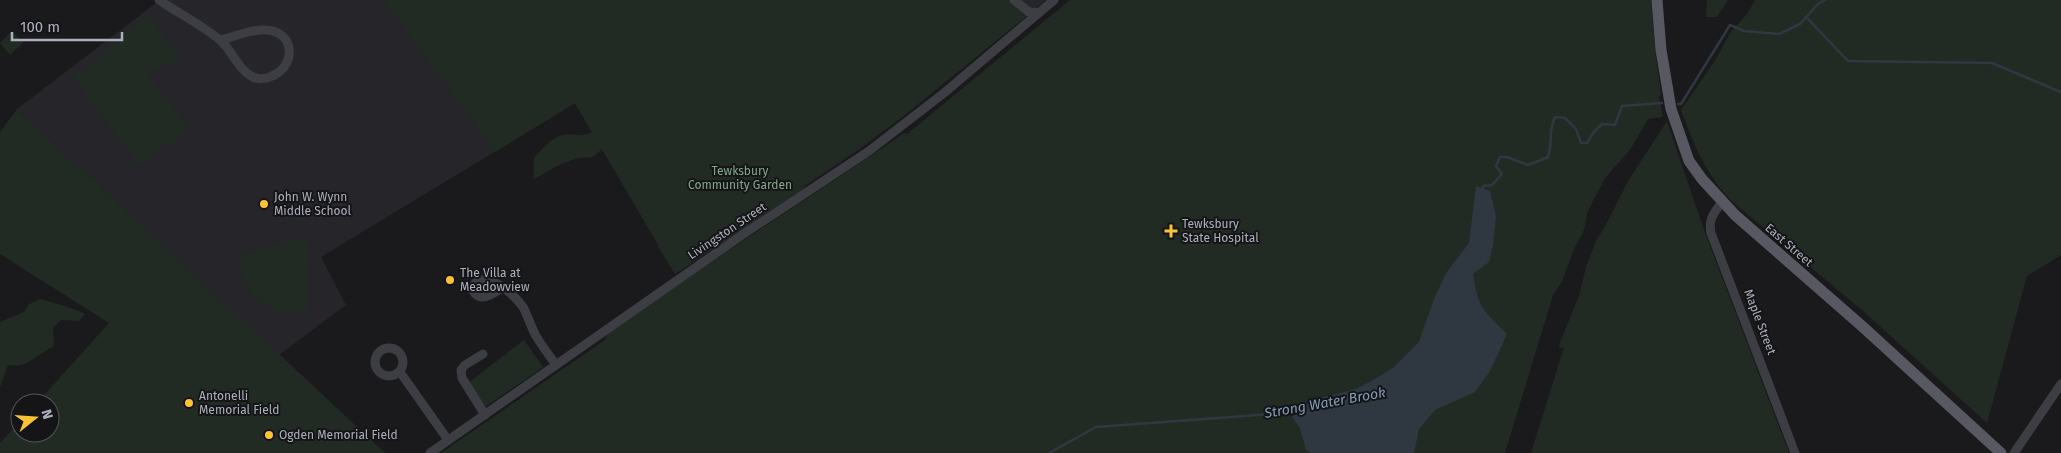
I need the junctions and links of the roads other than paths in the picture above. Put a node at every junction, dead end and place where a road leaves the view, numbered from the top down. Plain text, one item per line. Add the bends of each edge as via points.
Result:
1 (159, 0) edge
2 (1014, 0) edge
3 (1054, 0) edge
4 (1657, 0) edge
5 (1039, 13) junction
6 (220, 40) junction
7 (1722, 202) junction
8 (502, 288) dead end
9 (483, 354) dead end
10 (556, 365) junction
11 (400, 372) dead end
12 (2061, 384) edge
13 (485, 415) junction
14 (448, 440) junction
15 (430, 453) edge
16 (1795, 453) edge
17 (2001, 453) edge
18 (2014, 453) edge

1 - 6 street
2 - 5 street via 1029,12
3 - 5 street, Livingston Street
4 - 7 main road, East Street via 1661,50 1676,126 1689,161
5 - 10 street, Livingston Street via 885,139
6 - 6 street via 252,77 267,78 283,70 288,61 290,52 278,32 252,30
7 - 16 street, Maple Street via 1711,218 1712,233
7 - 17 main road, East Street
8 - 10 street via 521,305
9 - 13 street via 461,370 462,378
10 - 13 street, Livingston Street
11 - 14 street
12 - 18 street
13 - 14 street, Livingston Street
14 - 15 street, Livingston Street

